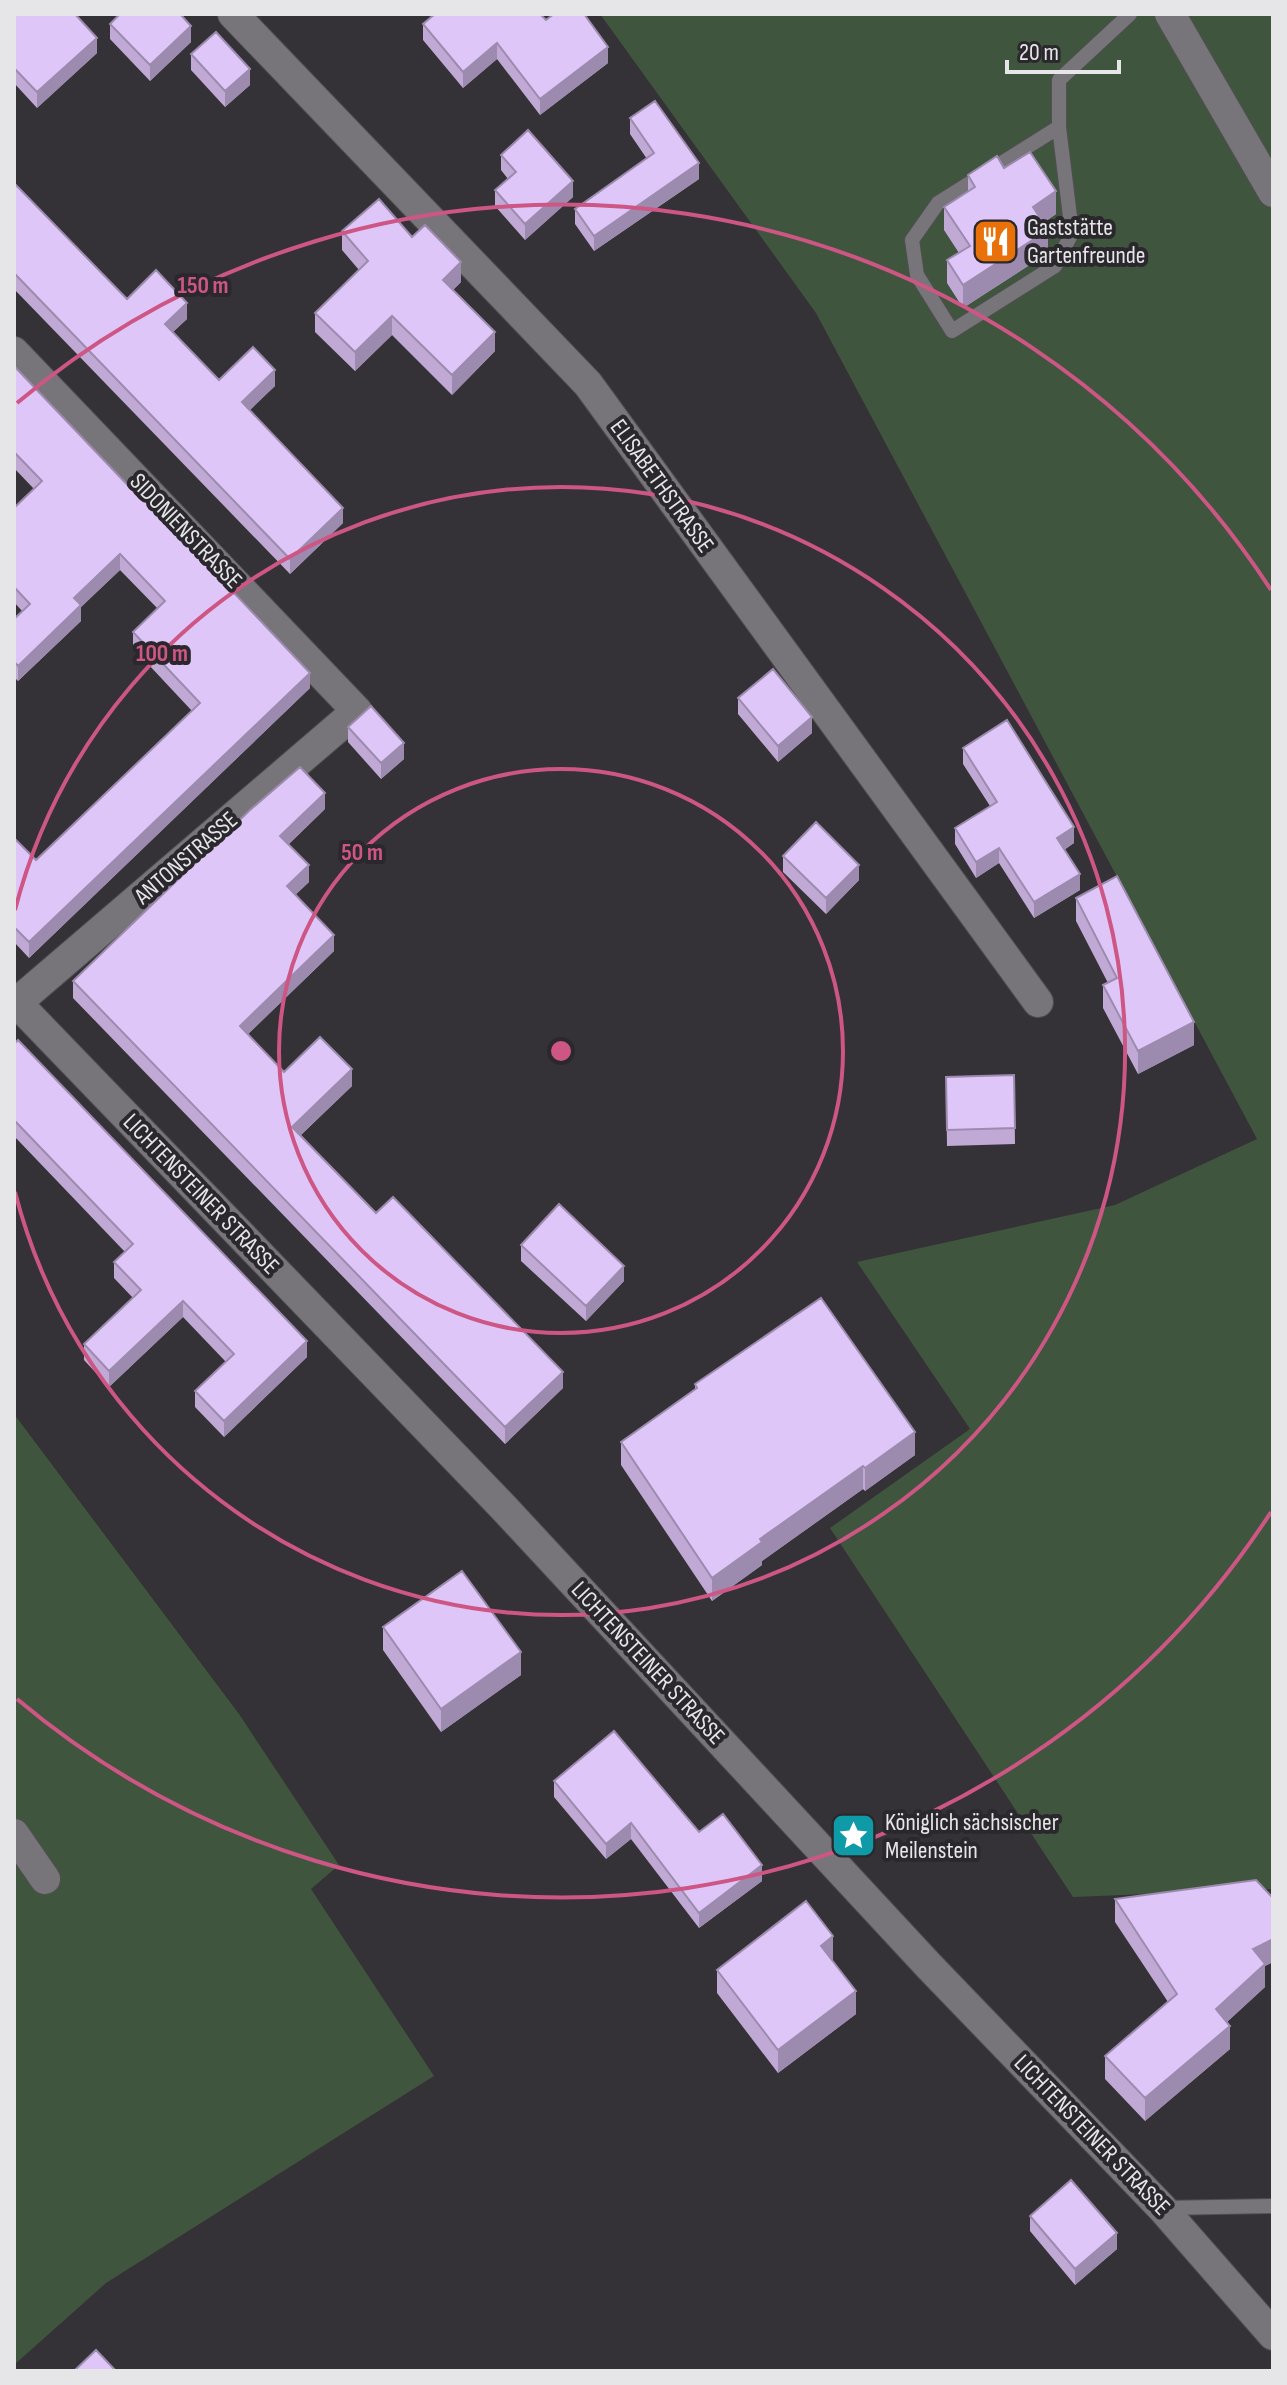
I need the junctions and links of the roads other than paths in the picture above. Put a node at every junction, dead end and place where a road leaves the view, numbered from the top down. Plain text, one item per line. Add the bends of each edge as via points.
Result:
1 (233, 14) edge
2 (1130, 14) edge
3 (1170, 14) edge
4 (1059, 127) junction
5 (1273, 192) edge
6 (14, 352) edge
7 (357, 711) joint
8 (1038, 1002) dead end
9 (15, 1003) edge
10 (14, 1834) edge
11 (45, 1879) dead end
12 (1273, 2206) edge
13 (1162, 2208) junction
14 (1273, 2335) edge

1 - 8 street, ELISABETHSTRASSE via 588,384
2 - 4 lane via 1059,80
3 - 5 street
4 - 4 lane via 938,203 912,240 917,275 952,331 1055,266 1072,233
6 - 7 street, SIDONIENSTRASSE
7 - 9 street, ANTONSTRASSE
9 - 13 street, LICHTENSTEINER STRASSE via 504,1508 928,1965
10 - 11 street
12 - 13 lane
13 - 14 street, LICHTENSTEINER STRASSE

